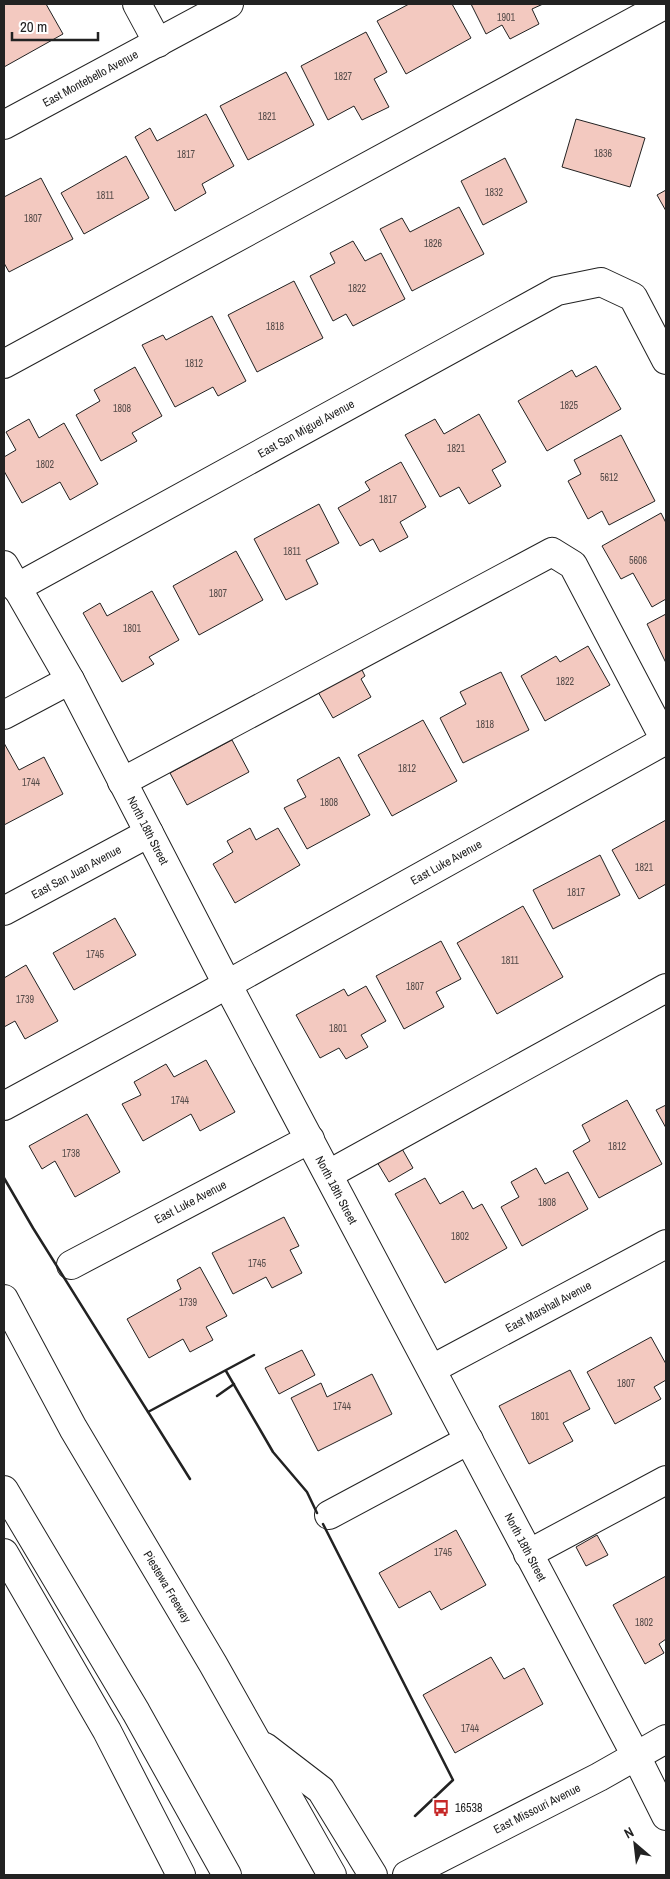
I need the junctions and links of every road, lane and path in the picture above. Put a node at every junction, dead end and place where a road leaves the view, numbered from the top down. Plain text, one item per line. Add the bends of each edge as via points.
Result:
1 (137, 4) edge
2 (229, 4) edge
3 (666, 4) edge
4 (158, 42) junction
5 (4, 125) edge
6 (666, 360) edge
7 (4, 364) edge
8 (10, 576) edge
9 (70, 680) junction
10 (4, 715) edge
11 (666, 740) edge
12 (122, 782) junction
13 (149, 833) junction
14 (4, 911) edge
15 (227, 984) junction
16 (666, 988) edge
17 (4, 1106) edge
18 (310, 1138) junction
19 (329, 1174) junction
20 (666, 1244) edge
21 (71, 1265) dead end
22 (4, 1299) edge
23 (432, 1369) junction
24 (469, 1440) junction
25 (666, 1480) edge
26 (4, 1490) edge
27 (329, 1515) dead end
28 (4, 1553) edge
29 (528, 1554) junction
30 (666, 1739) edge
31 (256, 1740) junction
32 (636, 1756) junction
33 (666, 1816) edge
34 (181, 1875) edge
35 (227, 1875) edge
36 (332, 1875) edge
37 (373, 1875) edge
38 (407, 1875) edge

1 - 4 main road
2 - 4 main road, East Montebello Avenue
3 - 7 main road
4 - 5 main road, East Montebello Avenue
6 - 8 main road, East San Miguel Avenue via 633,298 601,282 556,291
8 - 9 main road, North 18th Street
9 - 10 main road
9 - 12 main road, North 18th Street
11 - 12 main road via 573,565 552,552
11 - 15 main road, East Luke Avenue
12 - 13 main road, North 18th Street
13 - 14 main road, East San Juan Avenue
13 - 15 main road, North 18th Street
15 - 17 main road, East Luke Avenue
15 - 18 main road, North 18th Street
16 - 19 main road
18 - 19 main road, North 18th Street
18 - 21 main road, East Luke Avenue
19 - 23 main road, North 18th Street
20 - 23 main road, East Marshall Avenue
22 - 31 main road, Piestewa Freeway via 73,1428
23 - 24 main road, North 18th Street
24 - 27 main road
24 - 29 main road, North 18th Street
25 - 29 main road
26 - 35 main road via 136,1712
28 - 34 main road via 107,1731
29 - 32 main road, North 18th Street
30 - 32 main road, East Missouri Avenue
31 - 36 main road, Piestewa Freeway
31 - 37 main road via 321,1790
32 - 33 main road, North 18th Street
32 - 38 main road, East Missouri Avenue

